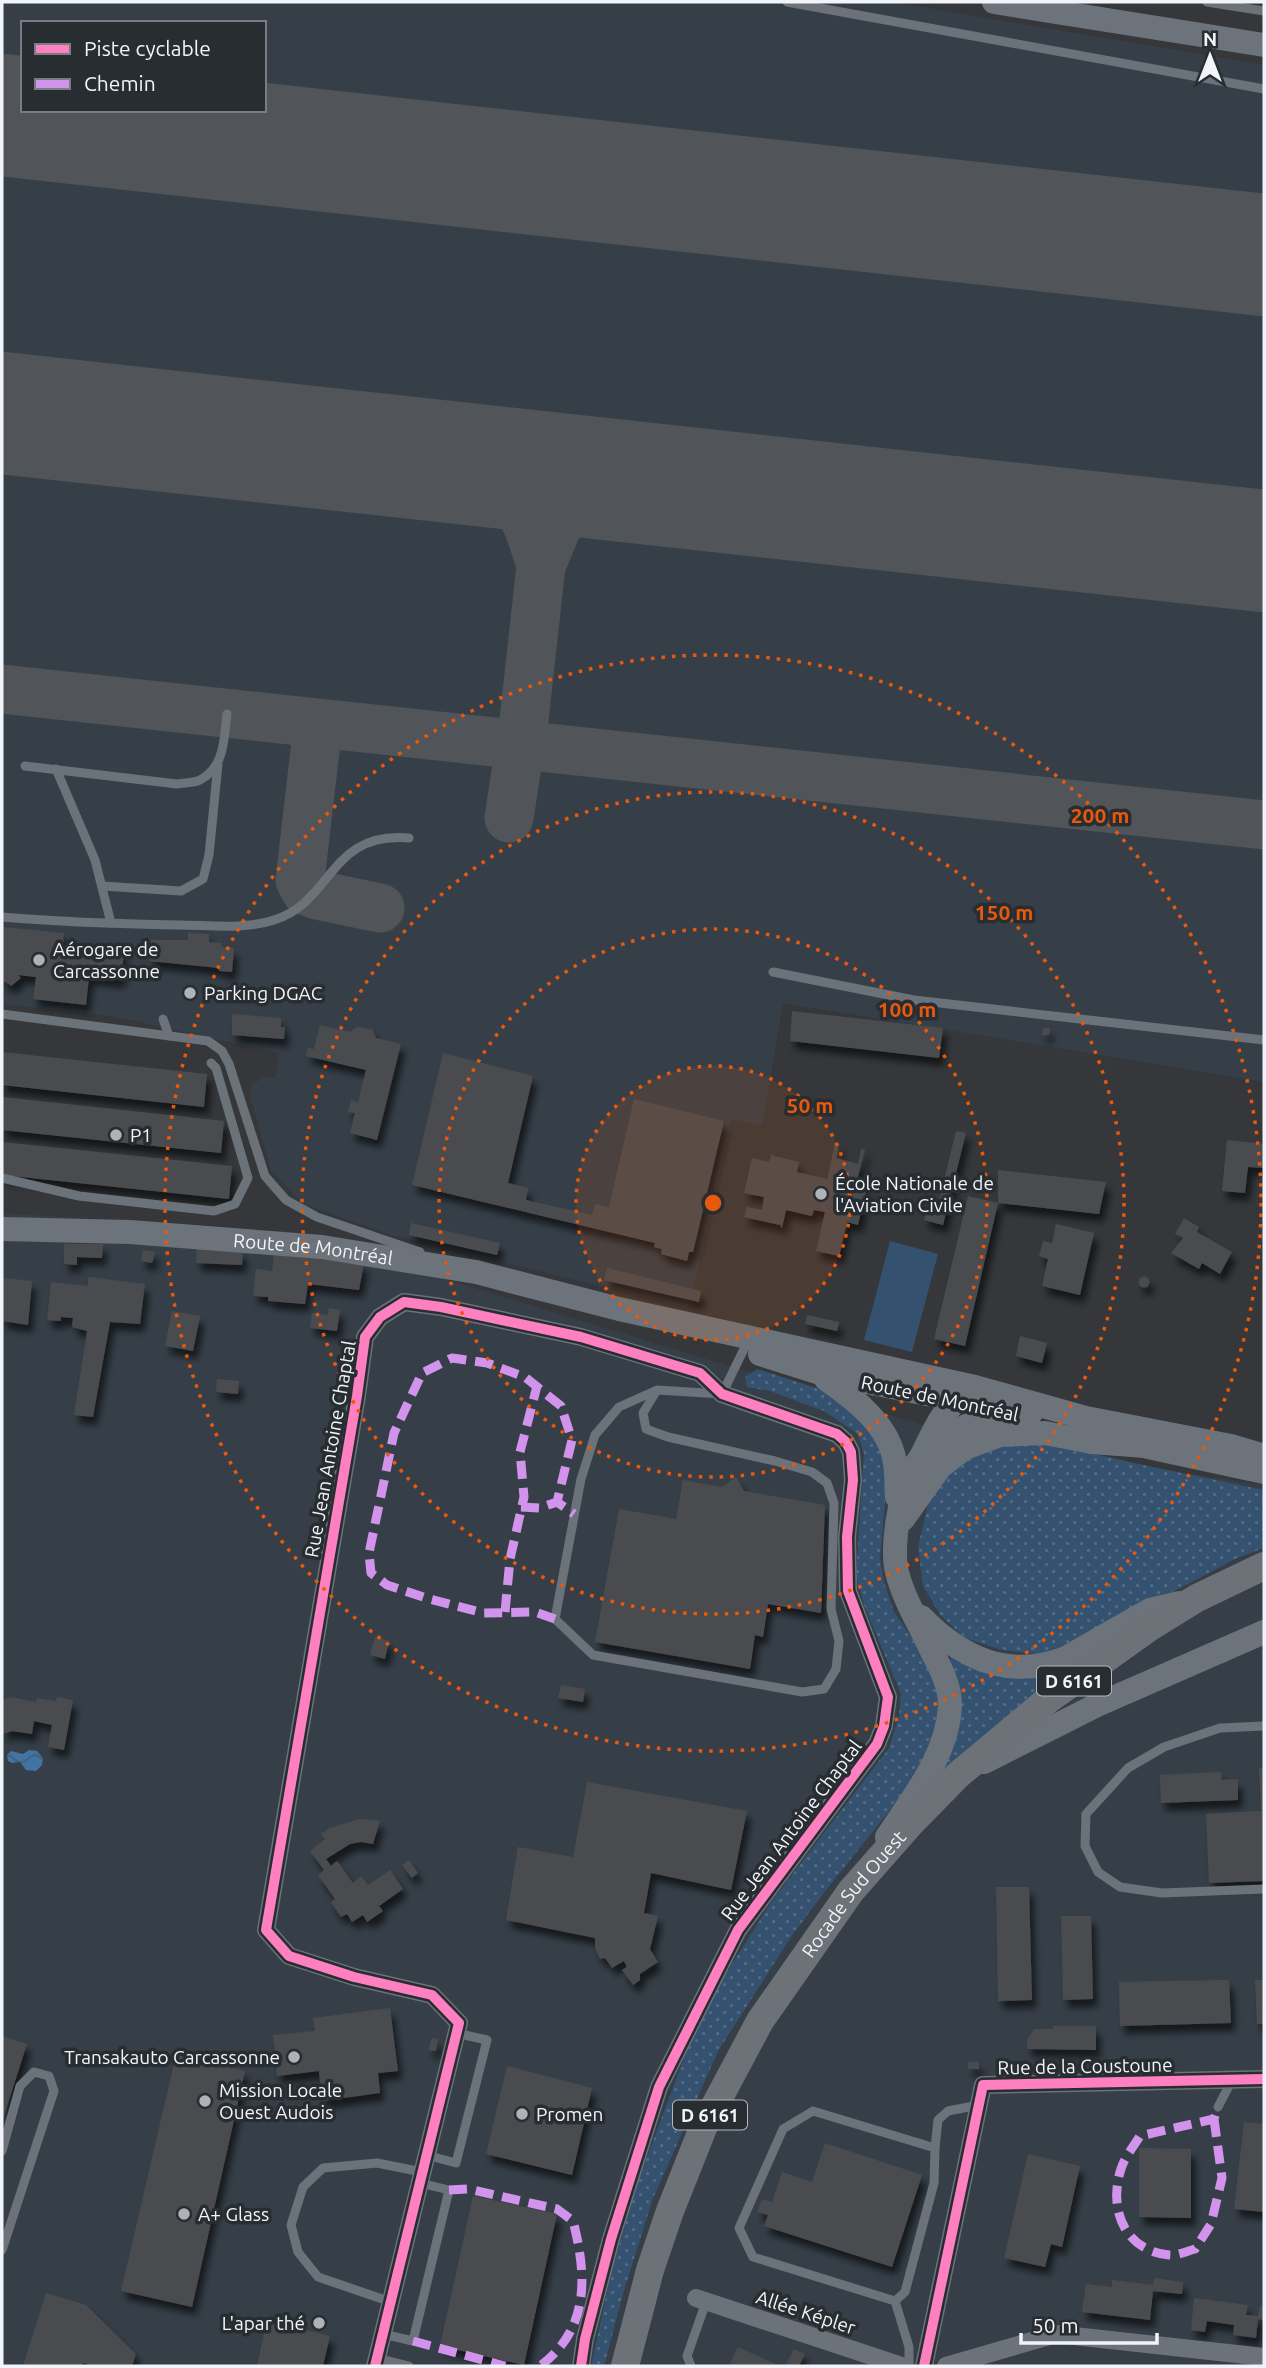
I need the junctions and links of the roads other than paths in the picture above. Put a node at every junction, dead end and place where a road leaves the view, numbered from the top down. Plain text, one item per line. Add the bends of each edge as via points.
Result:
1 (788, 2) edge
2 (994, 2) edge
3 (1207, 2) edge
4 (1264, 11) edge
5 (1264, 45) edge
6 (1264, 89) edge
7 (227, 714) dead end
8 (218, 764) junction
9 (26, 766) dead end
10 (56, 769) junction
11 (409, 838) dead end
12 (102, 886) junction
13 (2, 917) edge
14 (111, 923) junction
15 (773, 972) dead end
16 (2, 1014) edge
17 (163, 1019) dead end
18 (169, 1036) junction
19 (1264, 1040) edge
20 (211, 1063) dead end
21 (253, 1137) junction
22 (237, 1141) junction
23 (249, 1152) junction
24 (260, 1161) junction
25 (245, 1168) junction
26 (2, 1178) edge
27 (2, 1229) edge
28 (476, 1272) junction
29 (620, 1309) junction
30 (744, 1349) junction
31 (817, 1373) junction
32 (657, 1390) junction
33 (722, 1394) junction
34 (966, 1394) junction
35 (1004, 1410) junction
36 (1086, 1418) junction
37 (1145, 1446) junction
38 (1264, 1454) edge
39 (922, 1455) junction
40 (1264, 1472) edge
41 (898, 1525) junction
42 (1264, 1566) edge
43 (1198, 1598) junction
44 (910, 1605) junction
45 (1264, 1632) edge
46 (1264, 1726) edge
47 (958, 1776) junction
48 (1264, 1889) edge
49 (851, 1891) junction
50 (456, 2033) junction
51 (1233, 2080) junction
52 (1264, 2080) edge
53 (979, 2105) junction
54 (1217, 2107) dead end
55 (935, 2148) junction
56 (2, 2151) edge
57 (423, 2170) junction
58 (2, 2250) edge
59 (701, 2300) joint
60 (895, 2301) junction
61 (391, 2302) junction
62 (383, 2334) junction
63 (1264, 2357) edge
64 (376, 2362) edge
65 (409, 2366) edge
66 (581, 2366) edge
67 (625, 2366) edge
68 (691, 2366) edge
69 (902, 2366) edge
70 (909, 2366) edge
71 (924, 2366) edge
72 (946, 2366) edge

1 - 6 lane
2 - 5 main road
3 - 4 lane
7 - 8 lane
8 - 10 lane via 199,780 177,784
8 - 12 lane via 203,879 181,891
9 - 10 lane
10 - 12 lane
11 - 14 lane via 376,838 354,848 296,911 274,921 243,926
12 - 14 lane
13 - 14 lane
15 - 19 lane via 914,1000
16 - 18 lane
17 - 18 lane
18 - 21 lane via 209,1037 222,1051
20 - 22 lane
21 - 23 lane
21 - 24 lane
22 - 23 lane
22 - 25 lane
23 - 24 lane
23 - 25 lane
24 - 28 lane via 265,1176 286,1200 317,1217
25 - 26 lane via 248,1178 235,1204 214,1211 79,1196
27 - 28 main road, Route de Montréal via 130,1232 322,1247
28 - 29 main road, Route de Montréal
29 - 30 main road, Route de Montréal
29 - 34 main road, Route de Montréal
30 - 31 main road, Route de Montréal
30 - 33 lane
31 - 34 main road, Route de Montréal
31 - 41 main road via 857,1400 885,1436 895,1461
32 - 32 lane via 619,1407 595,1434 580,1479 555,1619 593,1655 802,1692 824,1689 836,1669 839,1641 831,1609 834,1503 827,1483 812,1472 646,1429 643,1413
32 - 33 lane
33 - 50 street, Rue Jean Antoine Chaptal via 700,1373 581,1337 441,1307 404,1302 380,1317 365,1337 266,1930 289,1956 432,1995 459,2023
33 - 66 street, Rue Jean Antoine Chaptal via 837,1434 851,1452 848,1591 888,1697 884,1726 877,1744 738,1930 659,2087 611,2239
34 - 35 main road, Route de Montréal
34 - 36 main road, Route de Montréal
34 - 39 main road via 940,1417
35 - 36 main road
35 - 37 main road, Route de Montréal
35 - 39 main road via 957,1430
36 - 38 main road, Route de Montréal
37 - 40 main road, Route de Montréal
37 - 41 main road via 1045,1433 1000,1434 965,1448 940,1467
39 - 41 main road via 906,1485
41 - 44 main road via 897,1572
42 - 43 main road, Rocade Sud Ouest / D 6161
43 - 44 main road via 1150,1611 1066,1658 1030,1667 992,1663 955,1647
43 - 47 main road, Rocade Sud Ouest / D 6161 via 1109,1654
44 - 49 main road via 949,1689 947,1730 928,1774
45 - 47 main road via 1097,1704
46 - 48 lane via 1220,1728 1164,1746 1128,1768 1086,1814 1085,1846 1098,1872 1120,1887 1162,1893
47 - 49 main road, Rocade Sud Ouest / D 6161
49 - 67 main road, Rocade Sud Ouest / D 6161 via 760,2021 704,2128 650,2270
50 - 57 street
50 - 57 lane via 488,2040 456,2163
51 - 52 street, Rue de la Coustoune
51 - 53 street, Rue de la Coustoune via 983,2085
51 - 54 lane
53 - 55 lane via 948,2111 938,2120
53 - 71 street
55 - 60 lane via 931,2196 905,2292
55 - 60 lane via 813,2111 783,2130 739,2228 753,2257
56 - 58 lane via 20,2086 34,2072 49,2076 54,2091
57 - 61 street
57 - 61 lane via 377,2163 323,2168 303,2187 291,2225 298,2252 318,2277
57 - 62 lane via 449,2190 413,2341
59 - 68 lane via 687,2356
59 - 69 street, Allée Képler
60 - 70 lane via 909,2347
61 - 62 street
62 - 64 street
63 - 72 street via 1056,2334
64 - 65 lane

